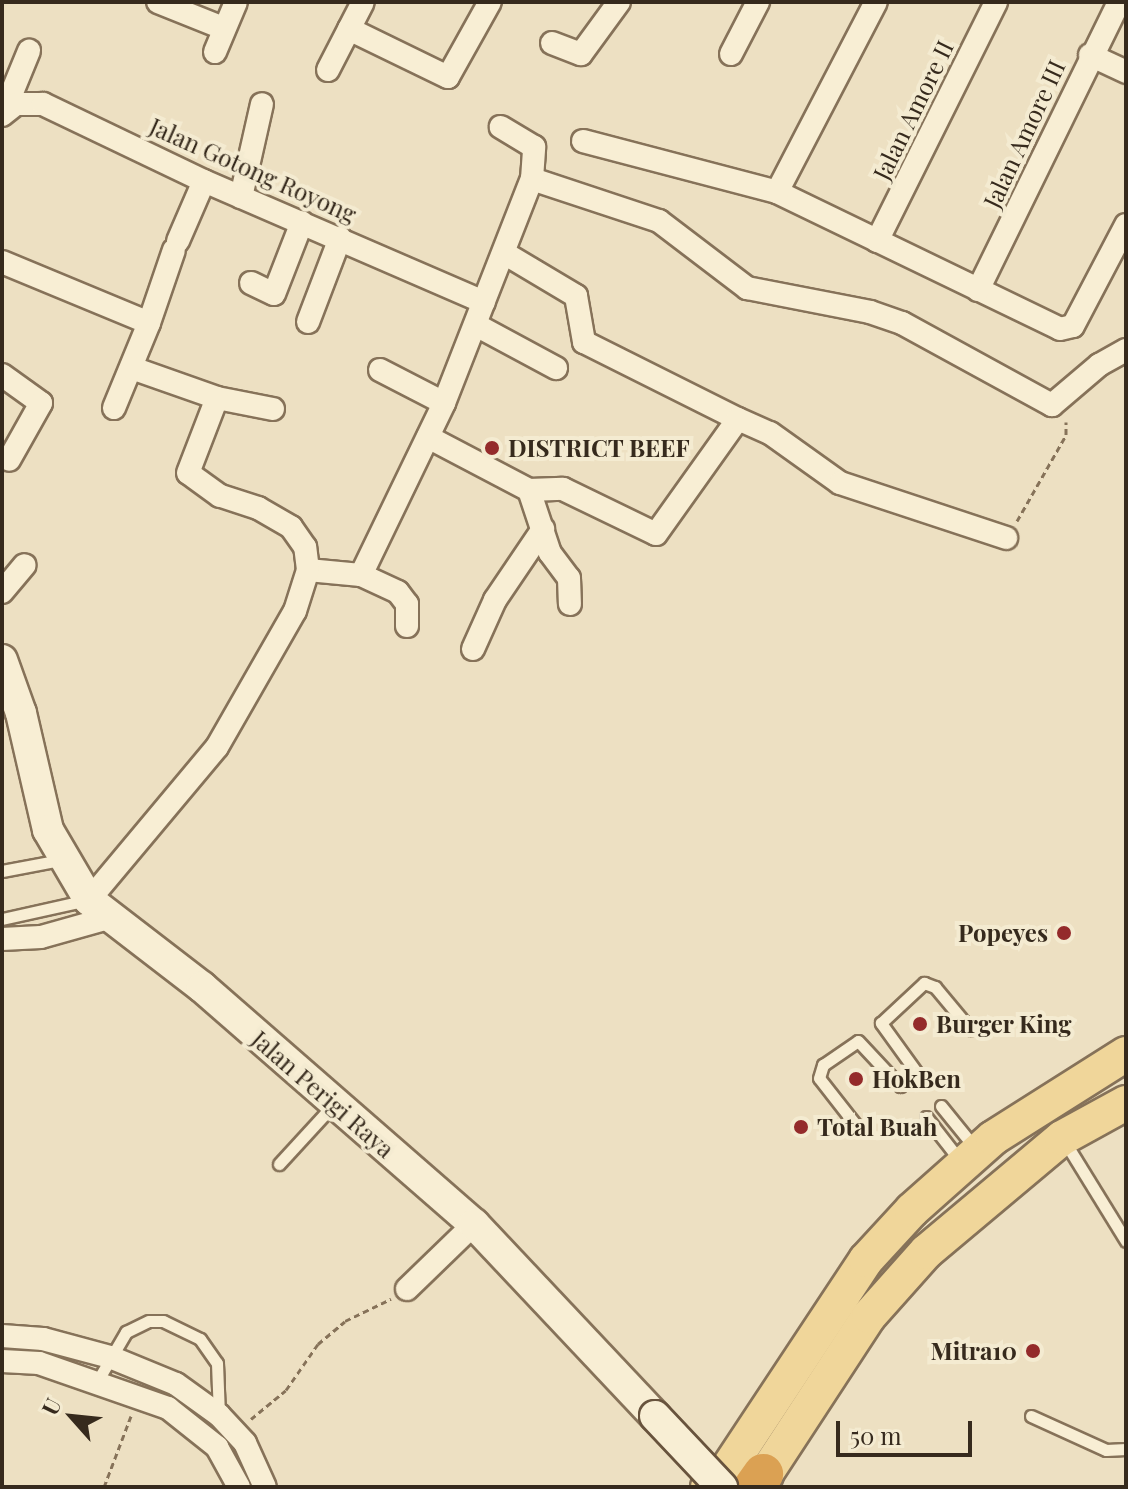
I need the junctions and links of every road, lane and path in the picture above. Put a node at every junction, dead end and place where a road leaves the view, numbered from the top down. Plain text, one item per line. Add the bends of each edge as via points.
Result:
1 (158, 2) edge
2 (236, 2) edge
3 (363, 2) edge
4 (490, 2) edge
5 (619, 2) edge
6 (758, 2) edge
7 (876, 2) edge
8 (996, 2) edge
9 (1119, 2) edge
10 (223, 28) junction
11 (349, 29) junction
12 (552, 43) dead end
13 (29, 51) dead end
14 (215, 52) dead end
15 (731, 54) dead end
16 (1090, 55) junction
17 (328, 70) dead end
18 (1126, 72) edge
19 (262, 104) dead end
20 (3, 109) edge
21 (501, 127) dead end
22 (583, 141) dead end
23 (532, 179) junction
24 (204, 181) junction
25 (777, 192) junction
26 (241, 197) junction
27 (302, 222) junction
28 (1126, 225) edge
29 (340, 238) junction
30 (877, 241) junction
31 (504, 253) junction
32 (2, 262) edge
33 (251, 283) dead end
34 (978, 290) junction
35 (484, 302) junction
36 (308, 322) dead end
37 (149, 323) junction
38 (476, 325) junction
39 (1126, 350) edge
40 (132, 368) junction
41 (556, 368) dead end
42 (380, 370) dead end
43 (2, 375) edge
44 (217, 398) junction
45 (444, 403) junction
46 (1052, 405) junction
47 (114, 408) dead end
48 (273, 409) dead end
49 (738, 419) junction
50 (428, 437) junction
51 (9, 460) dead end
52 (529, 490) junction
53 (543, 529) junction
54 (1006, 538) joint
55 (25, 565) dead end
56 (308, 570) junction
57 (361, 575) junction
58 (2, 592) edge
59 (570, 604) dead end
60 (407, 626) dead end
61 (473, 649) dead end
62 (2, 660) edge
63 (11, 714) edge
64 (65, 859) junction
65 (2, 871) edge
66 (101, 908) junction
67 (2, 919) edge
68 (2, 939) edge
69 (970, 1029) dead end
70 (1126, 1054) edge
71 (917, 1073) dead end
72 (900, 1086) dead end
73 (1126, 1103) edge
74 (334, 1105) junction
75 (941, 1106) dead end
76 (926, 1117) dead end
77 (855, 1124) dead end
78 (1062, 1138) junction
79 (969, 1156) junction
80 (279, 1164) dead end
81 (474, 1224) junction
82 (1126, 1241) edge
83 (407, 1289) joint
84 (2, 1336) edge
85 (110, 1357) junction
86 (2, 1361) edge
87 (98, 1380) junction
88 (139, 1394) junction
89 (219, 1415) junction
90 (1031, 1416) dead end
91 (235, 1432) junction
92 (1126, 1449) edge
93 (252, 1452) junction
94 (236, 1478) edge
95 (735, 1483) edge
96 (104, 1487) edge
97 (265, 1487) edge

1 - 10 street
2 - 10 street
3 - 11 street
4 - 11 street via 448,77
5 - 12 street via 581,54
6 - 15 street
7 - 25 street
8 - 30 street, Jalan Amore II
9 - 16 street, Jalan Amore III
10 - 14 street
11 - 17 street
13 - 20 street
16 - 18 street
16 - 34 street, Jalan Amore III
19 - 26 street
20 - 24 street, Jalan Gotong Royong via 43,104
21 - 23 street via 534,147
22 - 25 street
23 - 31 street
23 - 46 street via 659,221 747,288 902,323
24 - 26 street, Jalan Gotong Royong
24 - 37 street
25 - 30 street
26 - 27 street, Jalan Gotong Royong
27 - 29 street, Jalan Gotong Royong
27 - 33 street via 274,294
28 - 34 street via 1073,326 1060,329
29 - 35 street, Jalan Gotong Royong
29 - 36 street
30 - 34 street
31 - 35 street
31 - 49 street via 576,296 584,342
32 - 37 street
35 - 38 street
37 - 40 street
38 - 41 street
38 - 45 street
39 - 46 street via 1099,365
40 - 44 street
40 - 47 street
42 - 45 street
43 - 51 street via 41,403
44 - 48 street
44 - 56 street via 188,473 220,496 258,508 291,527 305,547
45 - 50 street
46 - 54 path via 1066,420 1066,435
49 - 52 street via 656,534 563,489
49 - 54 street via 770,433 840,483 999,540
50 - 52 street
50 - 57 street
52 - 53 street
53 - 59 street via 550,553 569,578
53 - 61 street via 495,600
55 - 58 street
56 - 57 street
56 - 66 street via 295,611 217,747
57 - 60 street via 398,592 407,604
62 - 63 street, Jalan Perigi Raya
63 - 64 street, Jalan Perigi Raya via 48,830
64 - 65 lane
64 - 66 street, Jalan Perigi Raya
66 - 67 lane
66 - 68 street via 41,937
66 - 74 street, Jalan Perigi Raya via 208,984
69 - 71 lane via 935,987 924,983 881,1023
70 - 79 main road via 1047,1099
72 - 77 lane via 858,1041 823,1065 819,1078
73 - 78 main road
74 - 80 lane
74 - 81 street, Jalan Perigi Raya
75 - 79 lane
76 - 79 lane
78 - 82 lane
78 - 95 main road via 989,1194 878,1305
79 - 95 main road via 866,1260
81 - 83 street
81 - 95 street, Jalan Perigi Raya, bridge via 655,1416
83 - 91 path via 345,1321 318,1344 286,1390
84 - 85 street via 43,1339
85 - 87 lane
85 - 89 street via 176,1384
85 - 89 lane via 126,1332 149,1321 163,1321 200,1339 217,1363
86 - 87 street via 39,1363
87 - 88 street
88 - 94 street via 187,1419
88 - 96 path
89 - 91 street
90 - 92 lane via 1106,1450
91 - 93 street
93 - 94 street
93 - 97 street

